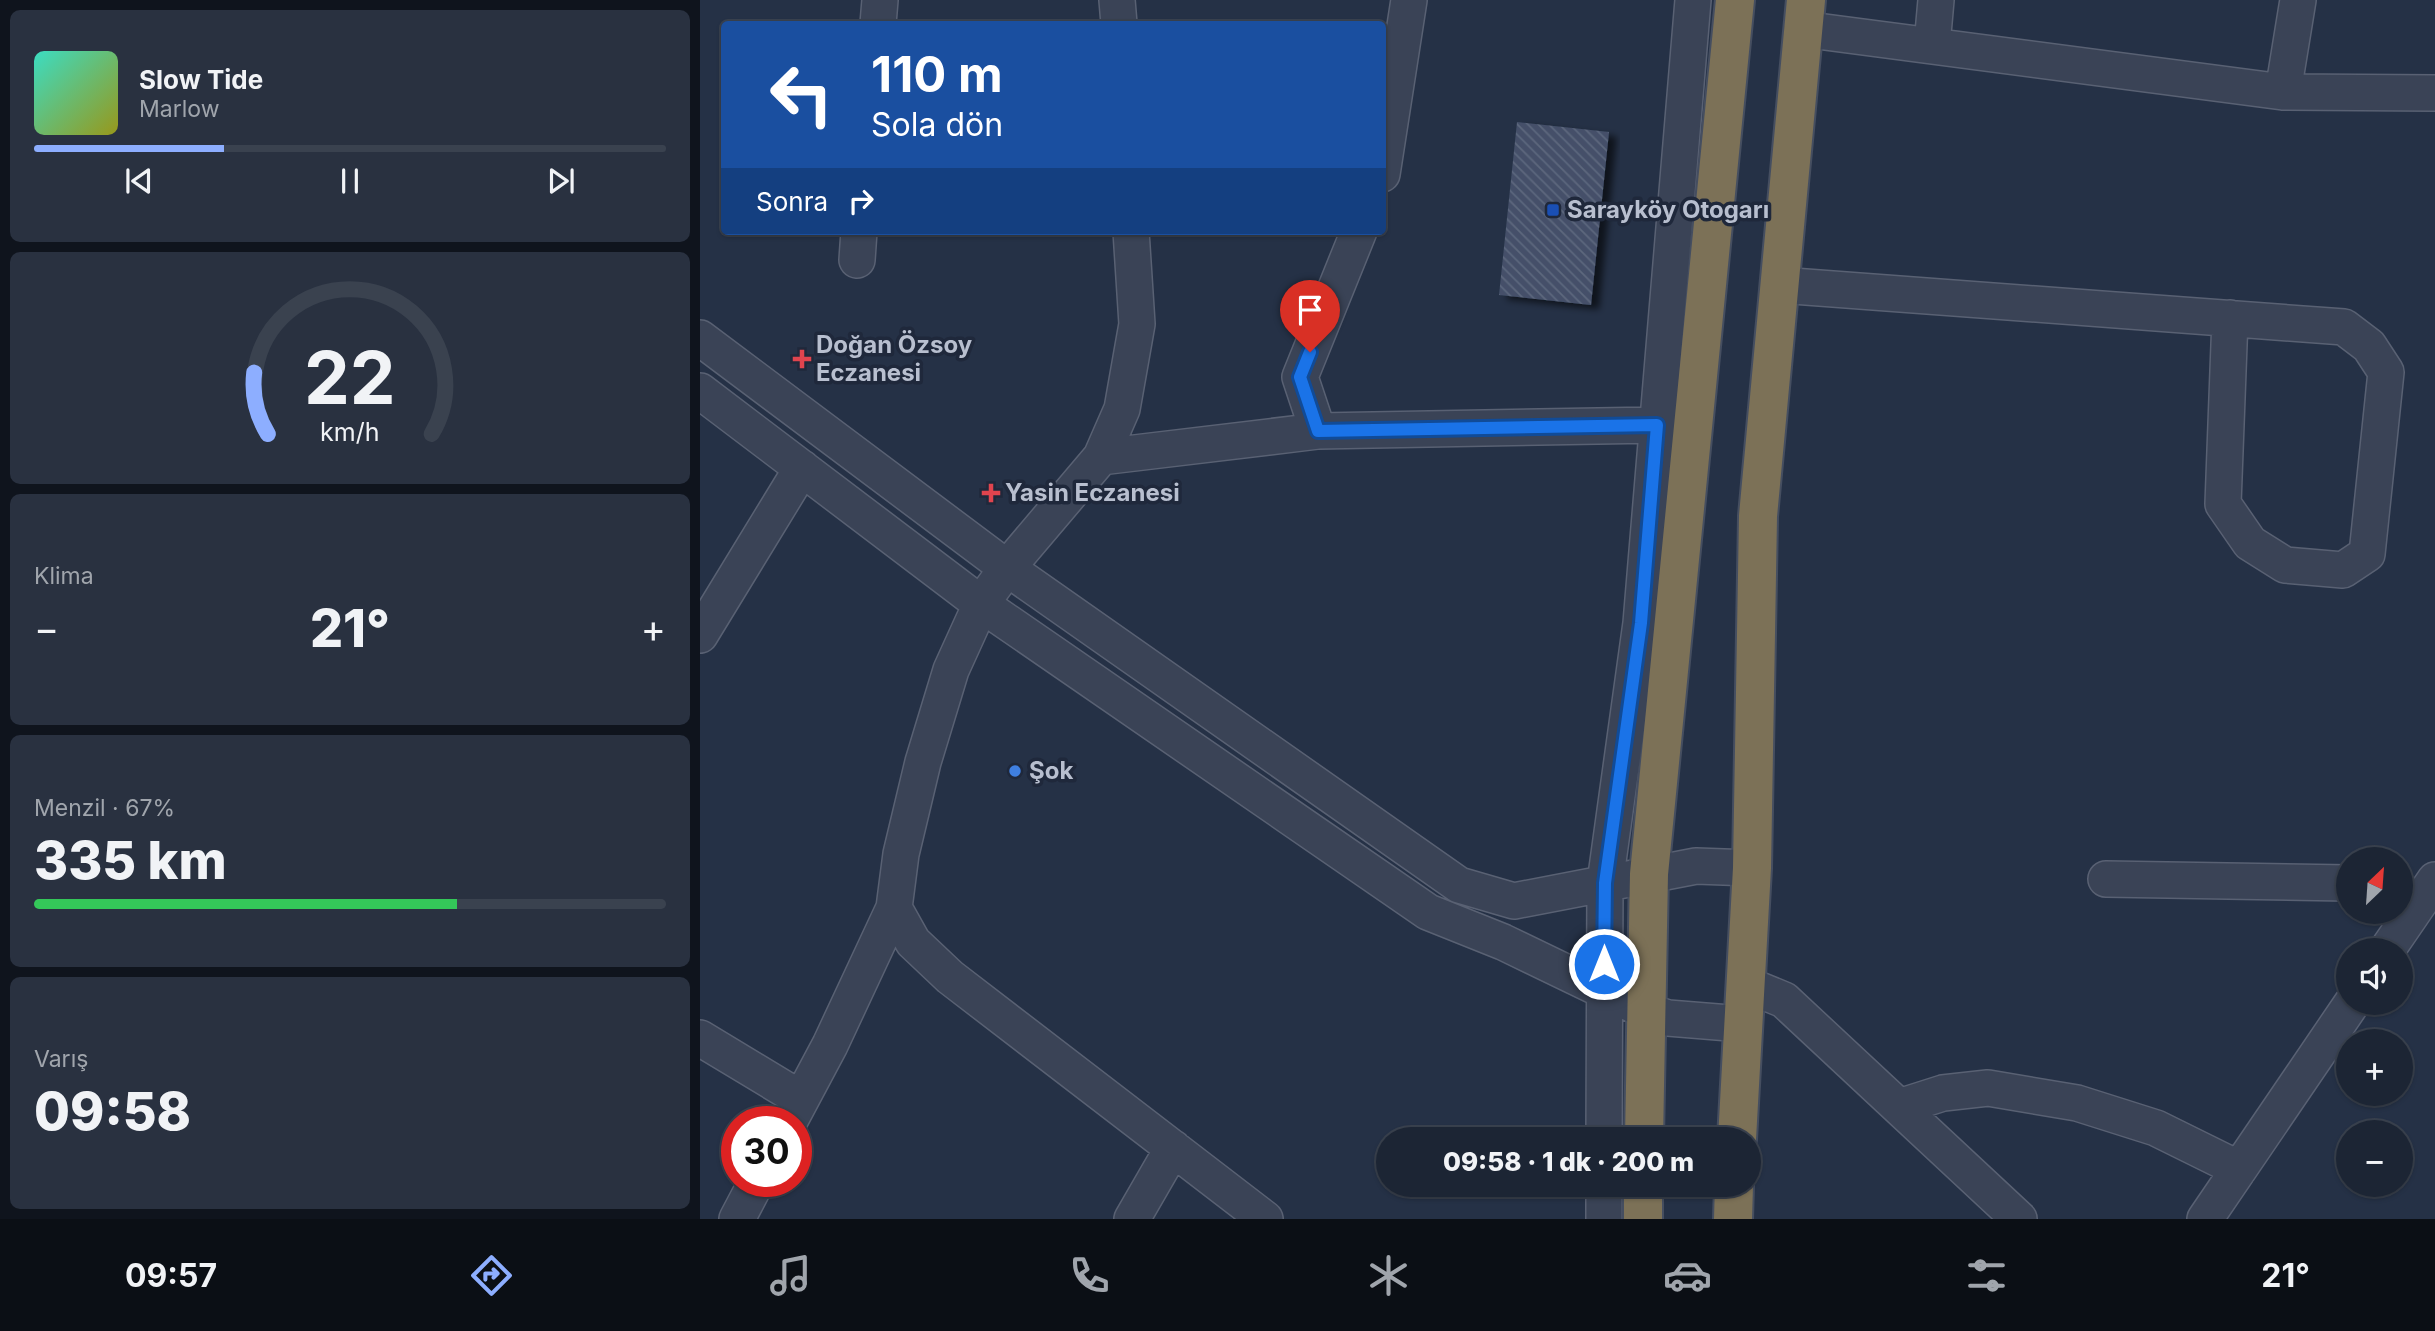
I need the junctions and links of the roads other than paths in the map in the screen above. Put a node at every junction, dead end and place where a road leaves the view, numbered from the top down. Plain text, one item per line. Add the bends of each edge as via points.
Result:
1 (880, 0) edge
2 (1117, 0) edge
3 (1409, 0) edge
4 (1693, 0) edge
5 (1735, 0) edge
6 (1936, 0) edge
7 (2298, 0) edge
8 (1804, 15) edge
9 (878, 21) edge
10 (1119, 21) edge
11 (1932, 45) junction
12 (2283, 92) junction
13 (2435, 93) edge
14 (1386, 148) edge
15 (1131, 235) edge
16 (1357, 235) edge
17 (1779, 285) junction
18 (2230, 318) junction
19 (700, 338) edge
20 (700, 391) edge
21 (1657, 425) junction
22 (1318, 431) junction
23 (1101, 457) junction
24 (802, 468) junction
25 (1007, 568) junction
26 (981, 604) junction
27 (700, 635) edge
28 (1752, 868) junction
29 (1649, 874) junction
30 (2106, 879) dead end
31 (1605, 883) junction
32 (2336, 883) edge
33 (2418, 894) edge
34 (894, 908) junction
35 (2394, 938) edge
36 (1745, 984) junction
37 (1604, 991) junction
38 (1646, 1011) junction
39 (2344, 1015) edge
40 (1742, 1024) junction
41 (700, 1038) edge
42 (790, 1106) edge
43 (797, 1106) edge
44 (1899, 1107) junction
45 (1604, 1127) edge
46 (1644, 1127) edge
47 (1738, 1127) edge
48 (1173, 1148) junction
49 (2239, 1169) junction
50 (749, 1197) edge
51 (1604, 1197) edge
52 (1643, 1197) edge
53 (1734, 1197) edge
54 (737, 1219) edge
55 (1132, 1219) edge
56 (1265, 1219) edge
57 (1604, 1219) edge
58 (1643, 1219) edge
59 (1733, 1219) edge
60 (2020, 1219) edge
61 (2205, 1219) edge

1 - 9 street
2 - 10 street
3 - 14 street
4 - 21 street
5 - 29 highway
6 - 11 street
7 - 12 street
8 - 11 street
8 - 17 highway
11 - 12 street
12 - 13 street
15 - 23 street via 1136,324 1122,409
16 - 22 street via 1300,377
17 - 18 street
17 - 28 highway via 1758,516
18 - 18 street via 2344,327 2369,346 2386,372 2367,554 2343,570 2285,565 2250,544 2222,504
19 - 25 street
20 - 24 street
21 - 22 street
21 - 31 street via 1641,623
22 - 23 street
23 - 25 street
24 - 26 street
24 - 27 street
25 - 26 street
25 - 31 street via 1459,885 1514,901
26 - 34 street via 951,670 922,762
26 - 37 street via 1428,912
28 - 29 street via 1696,866
28 - 36 highway
29 - 31 street
29 - 38 highway
30 - 32 street
31 - 37 street
33 - 35 street
34 - 43 street
34 - 48 street via 913,942 950,977
36 - 40 highway
36 - 44 street via 1784,1000
37 - 38 street
37 - 45 street
38 - 40 street via 1668,1018
38 - 46 highway
39 - 49 street
40 - 47 highway
41 - 42 street
44 - 49 street via 1943,1093 1988,1088 2077,1102 2155,1128
44 - 60 street
48 - 55 street
48 - 56 street
49 - 61 street
50 - 54 street
51 - 57 street
52 - 58 highway
53 - 59 highway

